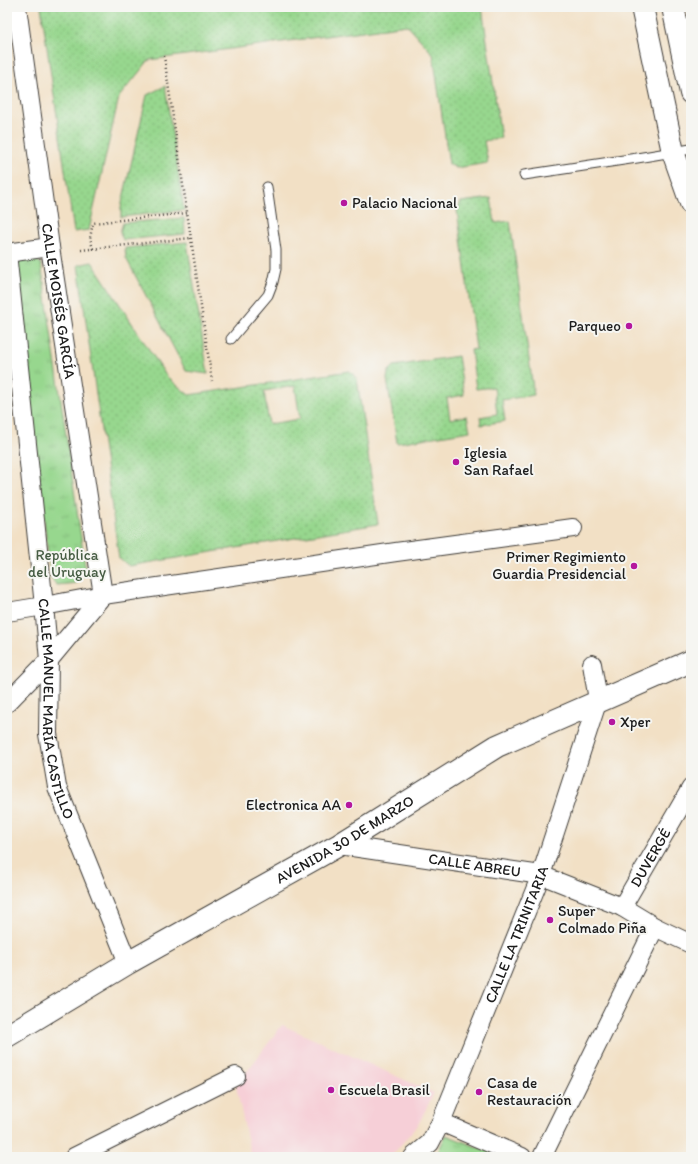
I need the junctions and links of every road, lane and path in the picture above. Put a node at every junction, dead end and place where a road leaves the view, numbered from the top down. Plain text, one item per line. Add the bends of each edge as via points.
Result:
1 (17, 7) edge
2 (642, 7) edge
3 (673, 7) edge
4 (164, 56) dead end
5 (691, 93) edge
6 (682, 150) edge
7 (524, 175) dead end
8 (267, 187) dead end
9 (691, 203) edge
10 (187, 214) junction
11 (191, 238) junction
12 (50, 247) junction
13 (93, 248) junction
14 (81, 250) dead end
15 (7, 253) edge
16 (231, 339) dead end
17 (212, 381) dead end
18 (573, 528) dead end
19 (103, 595) junction
20 (44, 606) junction
21 (7, 612) edge
22 (49, 660) junction
23 (691, 660) edge
24 (592, 664) dead end
25 (598, 700) junction
26 (7, 703) edge
27 (691, 788) edge
28 (339, 845) junction
29 (541, 875) junction
30 (622, 907) junction
31 (655, 927) junction
32 (691, 944) edge
33 (128, 963) junction
34 (7, 1036) edge
35 (236, 1076) dead end
36 (441, 1122) junction
37 (74, 1157) edge
38 (413, 1157) edge
39 (522, 1157) edge
40 (542, 1157) edge

1 - 12 street, CALLE MOISÉS GARCÍA
2 - 6 main road
3 - 5 main road
4 - 10 path
6 - 7 lane
6 - 9 main road
8 - 16 lane via 276,250 273,282 268,295
10 - 11 path
10 - 13 path via 93,223 90,238
11 - 13 path
11 - 17 path
12 - 15 street
12 - 19 street, CALLE MOISÉS GARCÍA
13 - 14 path
15 - 20 street, CALLE MANUEL MARÍA CASTILLO
18 - 19 street
19 - 20 street
19 - 22 street
20 - 21 street
20 - 22 street, CALLE MANUEL MARÍA CASTILLO
22 - 26 street
22 - 33 street, CALLE MANUEL MARÍA CASTILLO via 48,734 57,787
23 - 25 main road, AVENIDA 30 DE MARZO
24 - 25 street
25 - 28 main road, AVENIDA 30 DE MARZO via 497,746
25 - 29 street, CALLE LA TRINITARIA
27 - 30 street, DUVERGÉ
28 - 29 street, CALLE ABREU
28 - 33 main road, AVENIDA 30 DE MARZO
29 - 30 street, CALLE ABREU
29 - 36 street, CALLE LA TRINITARIA
30 - 31 street, CALLE ABREU
31 - 32 street, CALLE ABREU
31 - 40 street
33 - 34 main road, AVENIDA 30 DE MARZO
35 - 37 street
36 - 38 street, CALLE LA TRINITARIA via 430,1143
36 - 39 street

